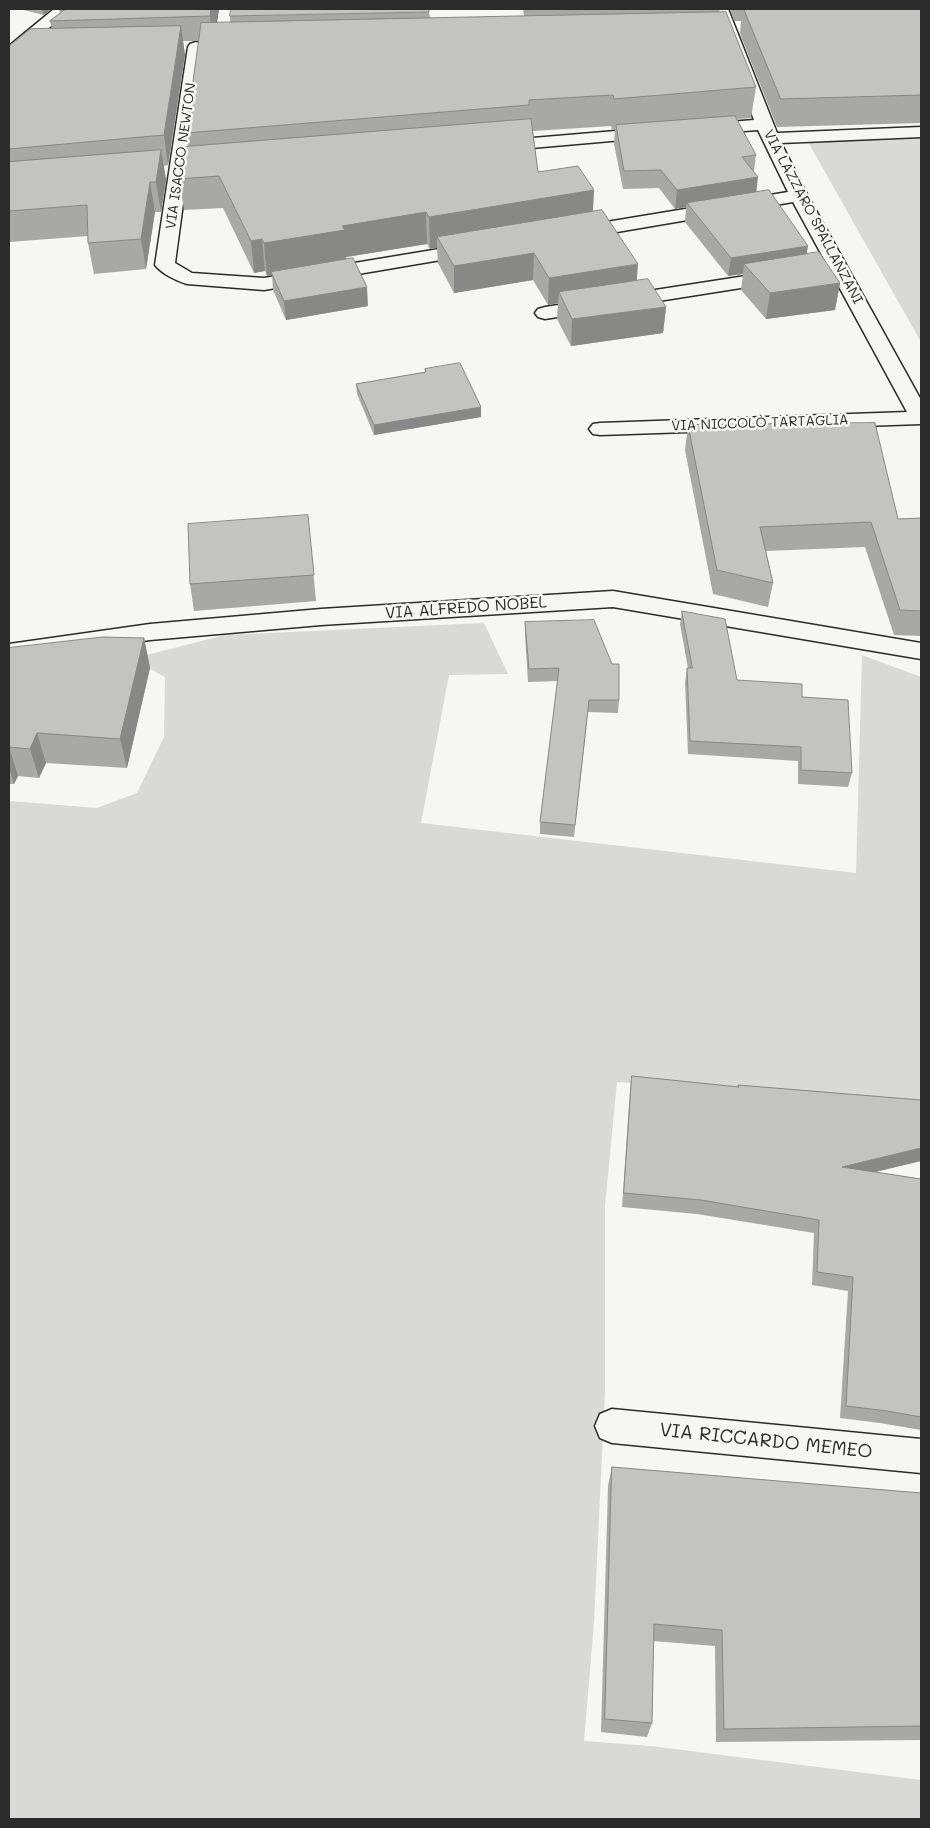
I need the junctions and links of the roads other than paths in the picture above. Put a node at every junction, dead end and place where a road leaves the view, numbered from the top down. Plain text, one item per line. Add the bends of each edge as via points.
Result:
1 (62, 9) edge
2 (227, 9) edge
3 (720, 9) edge
4 (735, 30) junction
5 (710, 36) edge
6 (241, 46) edge
7 (196, 47) junction
8 (221, 47) junction
9 (177, 48) edge
10 (40, 51) edge
11 (10, 53) edge
12 (685, 130) edge
13 (767, 131) junction
14 (665, 132) edge
15 (921, 132) edge
16 (476, 148) edge
17 (198, 170) edge
18 (179, 172) junction
19 (160, 173) edge
20 (799, 196) junction
21 (556, 236) edge
22 (488, 247) edge
23 (838, 267) junction
24 (819, 270) edge
25 (799, 273) edge
26 (545, 313) dead end
27 (921, 418) edge
28 (600, 429) dead end
29 (921, 651) edge
30 (9, 652) edge
31 (612, 1426) dead end
32 (921, 1456) edge

1 - 11 street
2 - 8 street
3 - 4 street, VIA LAZZARO SPALLANZANI
4 - 5 street
4 - 13 street, VIA LAZZARO SPALLANZANI
6 - 8 street
7 - 8 street
7 - 9 street
7 - 18 street, VIA ISACCO NEWTON
10 - 11 street
12 - 13 street
13 - 15 street
13 - 20 street, VIA LAZZARO SPALLANZANI
14 - 16 street
17 - 18 street
18 - 19 street
18 - 22 street, VIA ISACCO NEWTON via 165,265 187,278 264,284
20 - 21 street
20 - 23 street, VIA LAZZARO SPALLANZANI
23 - 24 street
23 - 27 street, VIA LAZZARO SPALLANZANI
25 - 26 street
27 - 28 street, VIA NICCOLÒ TARTAGLIA
29 - 30 street, VIA ALFREDO NOBEL via 613,599 320,617 150,632
31 - 32 street, VIA RICCARDO MEMEO

